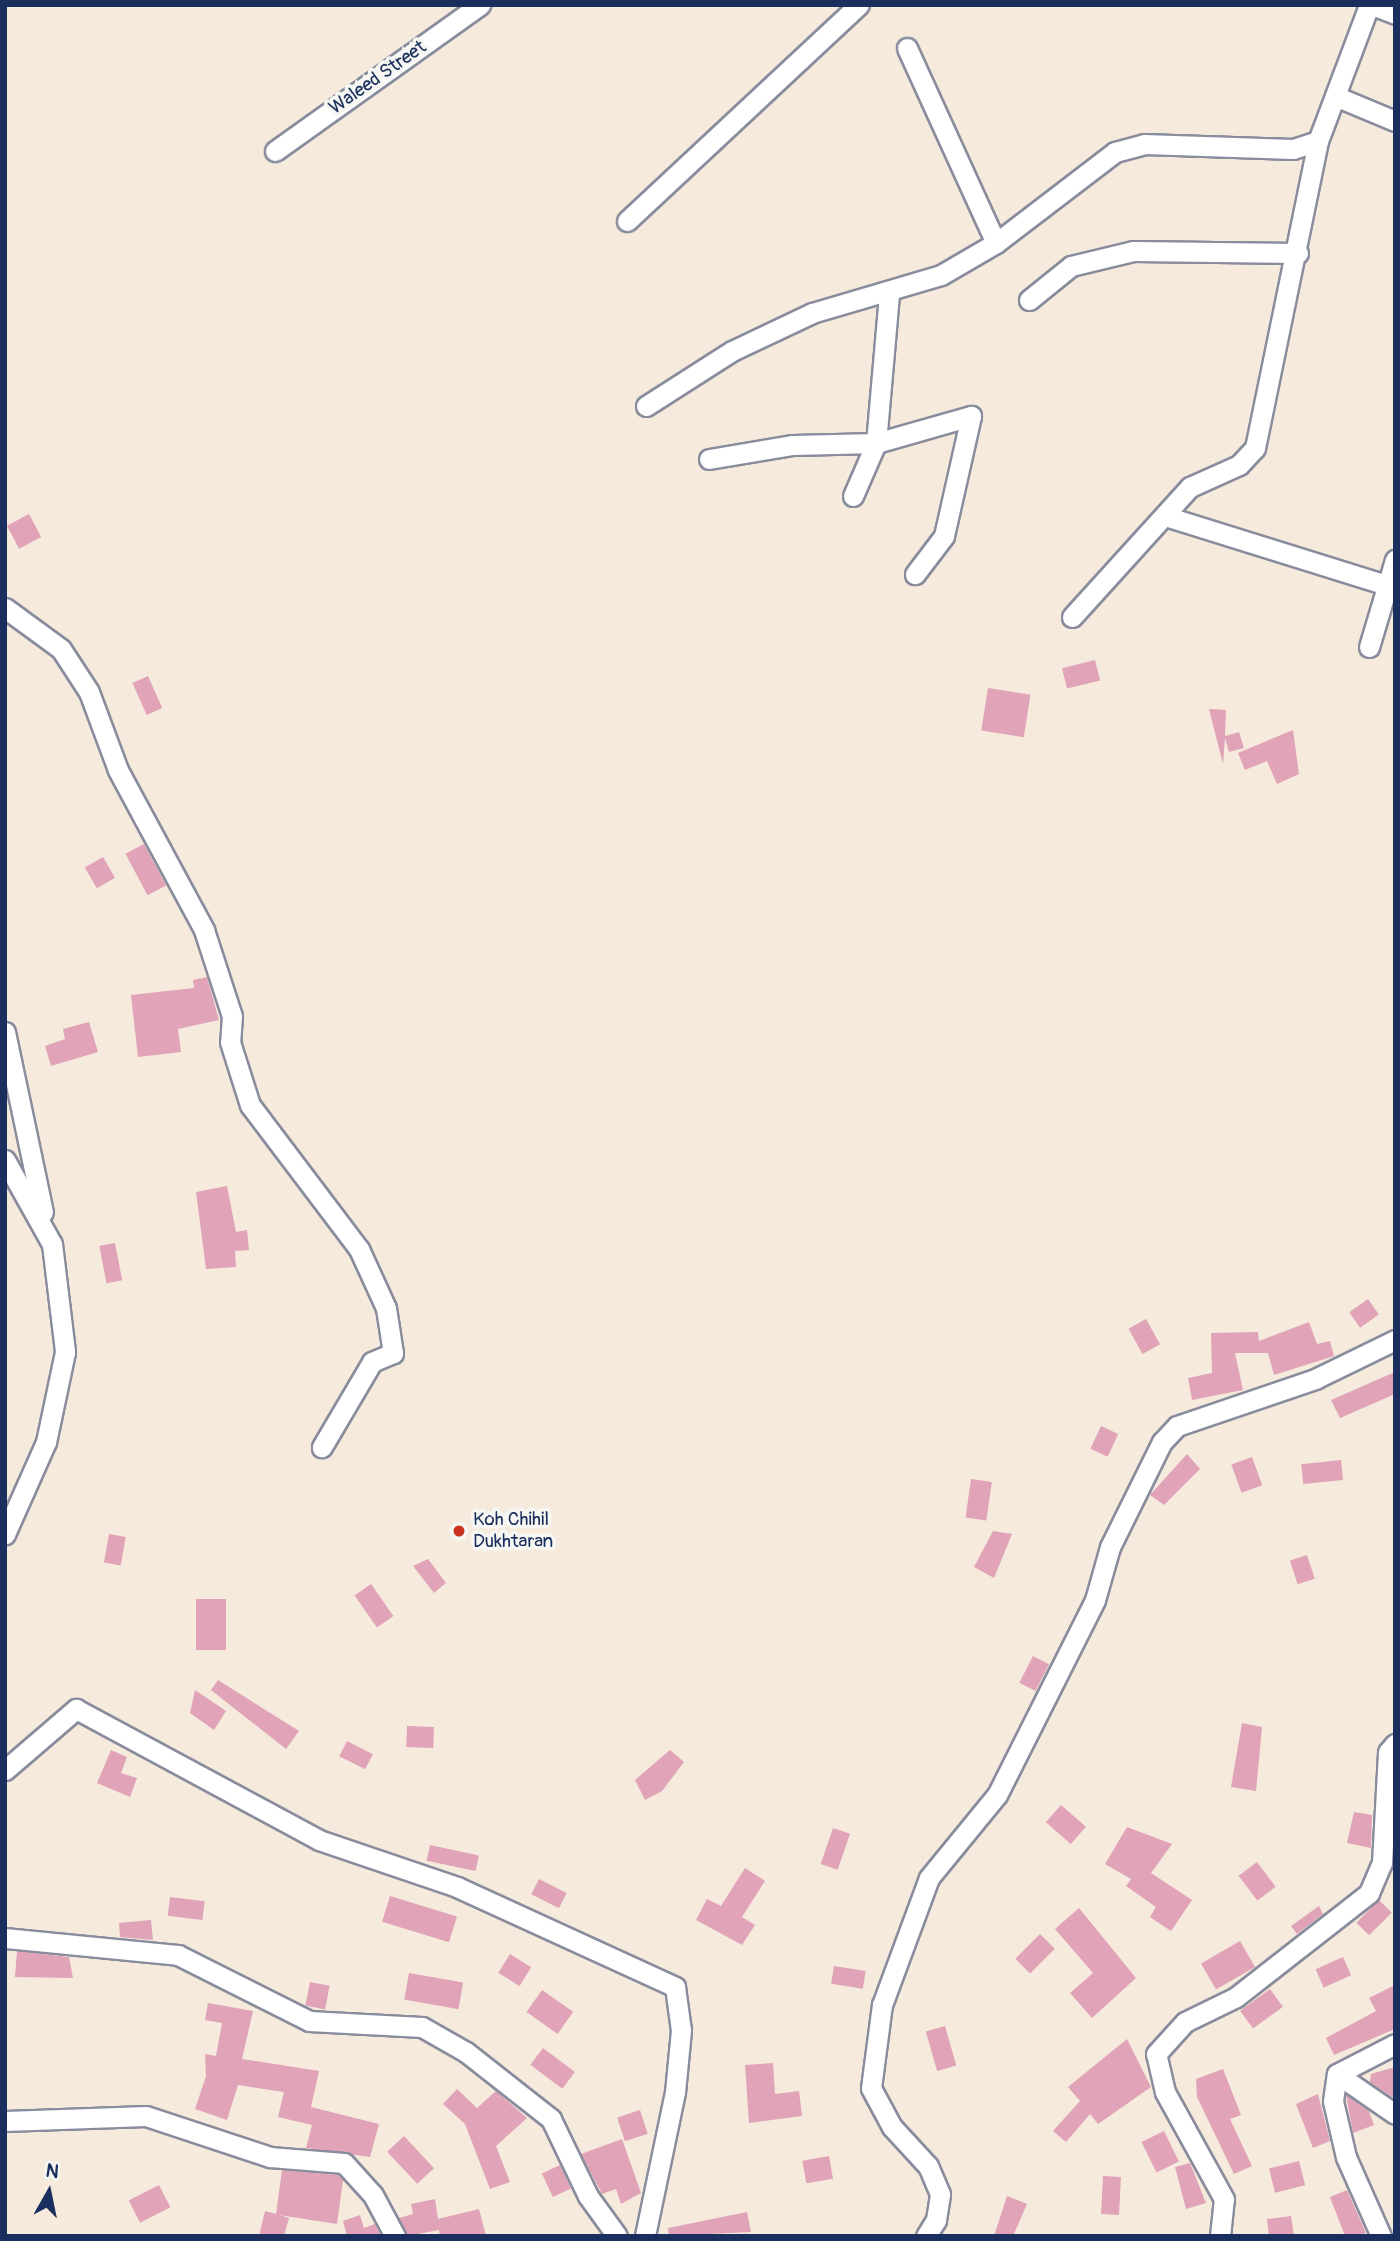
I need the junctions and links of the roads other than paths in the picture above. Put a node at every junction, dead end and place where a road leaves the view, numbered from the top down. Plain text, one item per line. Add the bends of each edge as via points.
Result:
1 (480, 5) edge
2 (859, 5) edge
3 (1371, 5) edge
4 (1395, 14) edge
5 (908, 48) dead end
6 (1335, 96) junction
7 (1395, 121) edge
8 (1318, 141) junction
9 (275, 151) dead end
10 (627, 221) dead end
11 (996, 243) junction
12 (1298, 253) junction
13 (889, 295) junction
14 (1029, 300) dead end
15 (646, 406) dead end
16 (876, 443) junction
17 (709, 458) dead end
18 (853, 496) dead end
19 (1165, 516) junction
20 (1395, 560) edge
21 (915, 574) dead end
22 (1387, 585) junction
23 (5, 608) edge
24 (1072, 617) dead end
25 (1369, 647) dead end
26 (5, 1032) edge
27 (5, 1160) edge
28 (52, 1244) junction
29 (1395, 1340) edge
30 (322, 1447) dead end
31 (17, 1512) junction
32 (5, 1534) edge
33 (5, 1552) edge
34 (1395, 1744) edge
35 (5, 1770) edge
36 (5, 1938) edge
37 (1395, 2044) edge
38 (1337, 2074) junction
39 (1395, 2114) edge
40 (5, 2121) edge
41 (395, 2236) edge
42 (617, 2236) edge
43 (645, 2236) edge
44 (926, 2236) edge
45 (1220, 2236) edge
46 (1381, 2236) edge

1 - 9 street, Waleed Street
2 - 10 street
3 - 4 street
3 - 6 street
5 - 11 street
6 - 7 street
6 - 8 street
8 - 11 street via 1293,149 1144,144 1115,152
8 - 12 street
11 - 13 street via 941,275
12 - 14 street via 1133,251 1071,266
12 - 19 street via 1255,448 1239,465 1190,487
13 - 15 street via 812,313 732,351
13 - 16 street
16 - 17 street via 793,445
16 - 18 street
16 - 21 street via 971,416 944,536
19 - 22 street
19 - 24 street
20 - 22 street
22 - 25 street
23 - 30 street via 61,649 89,692 118,770 204,930 232,1016 230,1042 250,1105 359,1249 386,1308 393,1353 372,1362
26 - 28 street
27 - 28 street
28 - 31 street via 65,1352 46,1442
29 - 44 street via 1315,1379 1177,1426 1162,1442 1110,1547 1095,1600 997,1796 929,1878 882,2005 871,2088 892,2127 928,2166 940,2194 936,2220
31 - 32 street
31 - 33 street
34 - 45 street via 1388,1752 1382,1863 1369,1893 1236,1997 1185,2022 1156,2054 1165,2092 1224,2199
35 - 43 street via 76,1709 319,1840 457,1887 675,1987 681,2030 675,2092
36 - 42 street via 178,1955 309,2021 422,2027 466,2052 551,2119 588,2196
37 - 38 street
38 - 39 street
38 - 46 street via 1334,2119
40 - 41 street via 146,2116 270,2157 344,2163 373,2195

